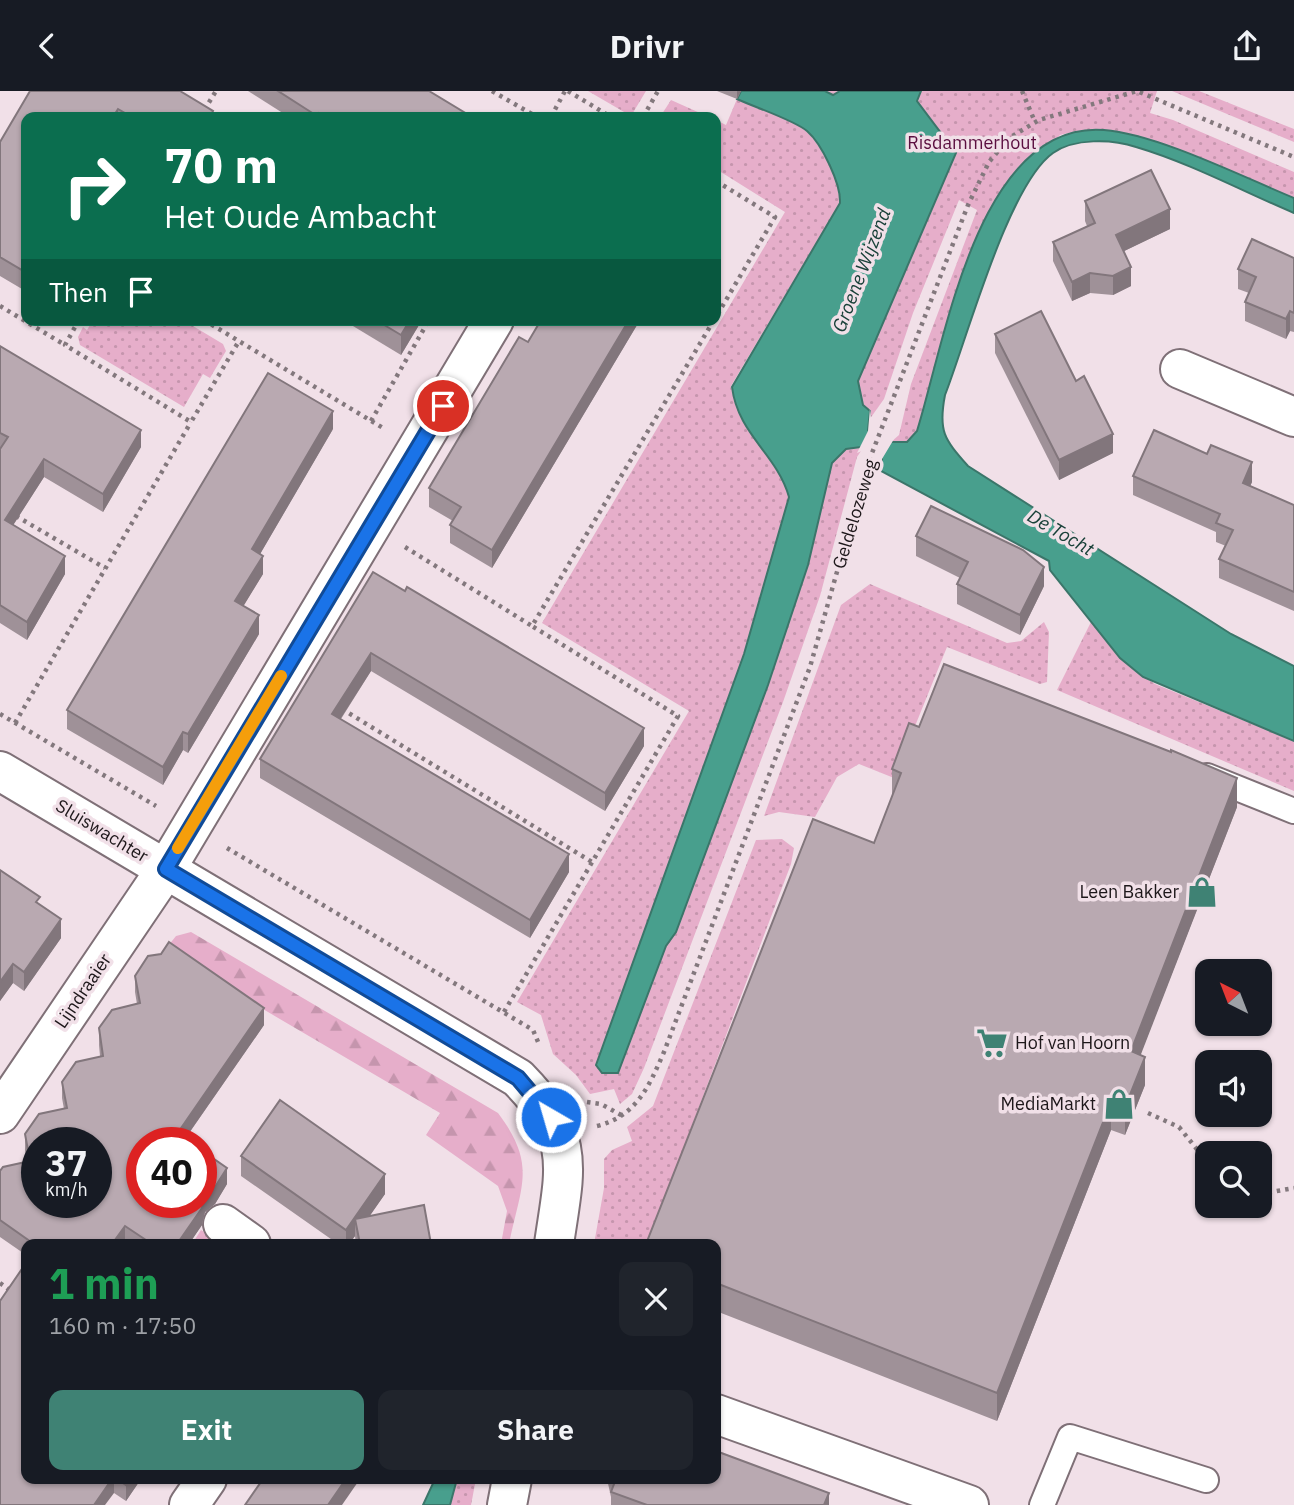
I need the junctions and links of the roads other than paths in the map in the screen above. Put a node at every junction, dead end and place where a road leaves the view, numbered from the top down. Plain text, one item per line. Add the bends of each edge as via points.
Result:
1 (490, 326) edge
2 (1180, 369) dead end
3 (1294, 417) edge
4 (1181, 765) edge
5 (0, 771) edge
6 (1294, 811) edge
7 (166, 869) junction
8 (0, 1114) edge
9 (555, 1239) edge
10 (721, 1416) edge
11 (1206, 1480) dead end
12 (204, 1484) edge
13 (511, 1484) edge
14 (904, 1494) edge
15 (189, 1505) edge
16 (507, 1505) edge
17 (969, 1505) edge
18 (1042, 1505) edge

1 - 7 street, Lijndraaier
2 - 3 street
4 - 6 lane
5 - 7 street, Sluiswachter
7 - 8 street, Lijndraaier
7 - 9 street, Sluiswachter via 518,1078 537,1097 559,1135 564,1157
10 - 14 street
11 - 18 lane via 1070,1437
12 - 15 street
13 - 16 street
14 - 17 street

